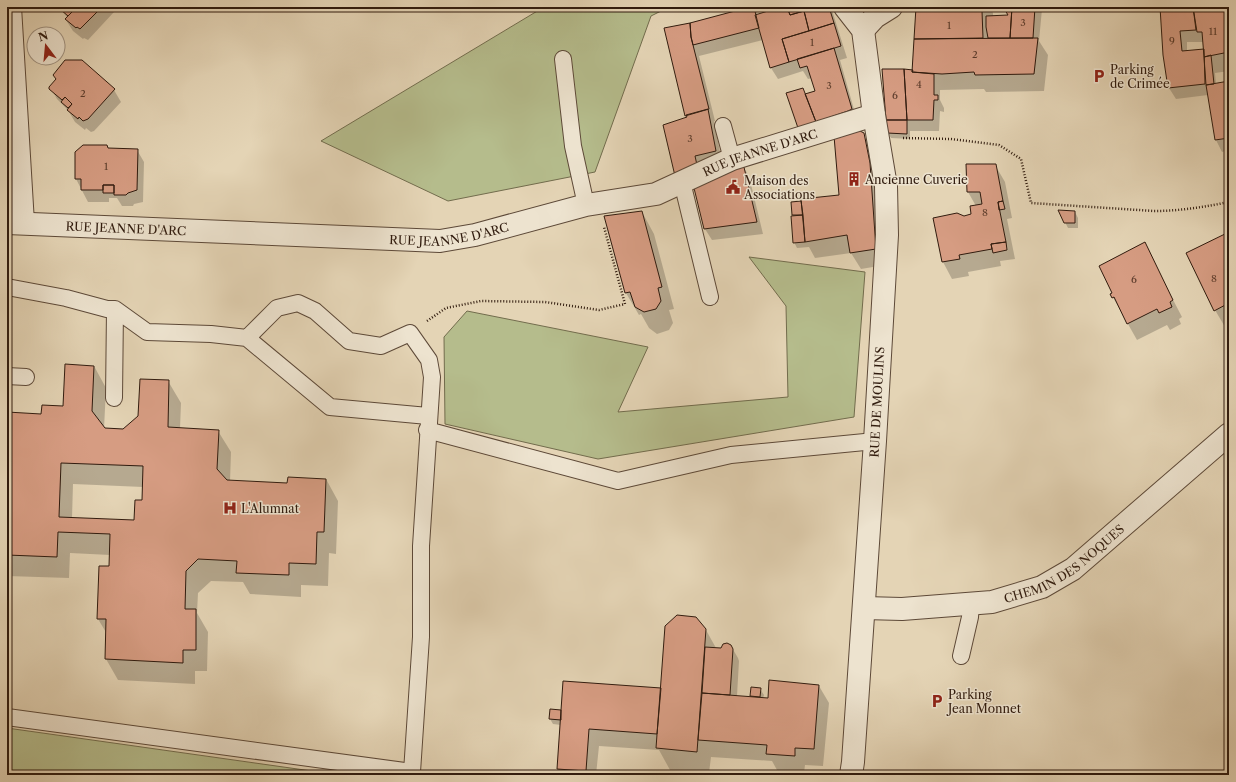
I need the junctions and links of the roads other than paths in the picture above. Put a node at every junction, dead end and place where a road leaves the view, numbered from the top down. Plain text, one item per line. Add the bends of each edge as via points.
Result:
1 (10, 7) edge
2 (845, 7) edge
3 (891, 7) edge
4 (863, 30) junction
5 (563, 58) dead end
6 (874, 115) junction
7 (723, 126) dead end
8 (732, 159) junction
9 (682, 182) junction
10 (592, 204) junction
11 (15, 223) edge
12 (7, 288) edge
13 (710, 297) dead end
14 (115, 309) junction
15 (247, 338) junction
16 (7, 376) edge
17 (26, 377) dead end
18 (114, 398) dead end
19 (428, 423) junction
20 (1229, 434) edge
21 (875, 441) junction
22 (971, 604) junction
23 (864, 608) junction
24 (961, 656) dead end
25 (7, 717) edge
26 (412, 773) edge
27 (850, 775) edge

1 - 11 street
2 - 4 street
3 - 4 street via 875,17
4 - 6 street, RUE DE MOULINS
5 - 10 lane via 572,146
6 - 8 street, RUE JEANNE D'ARC
6 - 21 street, RUE DE MOULINS via 886,186 887,235
7 - 8 lane
8 - 9 street, RUE JEANNE D'ARC
9 - 10 street, RUE JEANNE D'ARC via 656,194
9 - 13 lane
10 - 11 street, RUE JEANNE D'ARC via 475,235 440,241
12 - 14 lane
14 - 15 lane via 146,332
14 - 18 lane
15 - 19 lane via 330,407
15 - 19 lane via 277,308 298,303 315,311 349,341 381,346 410,333 429,360 432,377
16 - 17 lane
19 - 21 lane via 618,481 731,455
19 - 26 lane via 421,546 421,637
20 - 22 street, CHEMIN DES NOQUES via 1073,569 1042,587 992,602
21 - 23 street, RUE DE MOULINS
22 - 23 street, CHEMIN DES NOQUES via 902,609
22 - 24 lane
23 - 27 street, RUE DE MOULINS
25 - 26 lane

